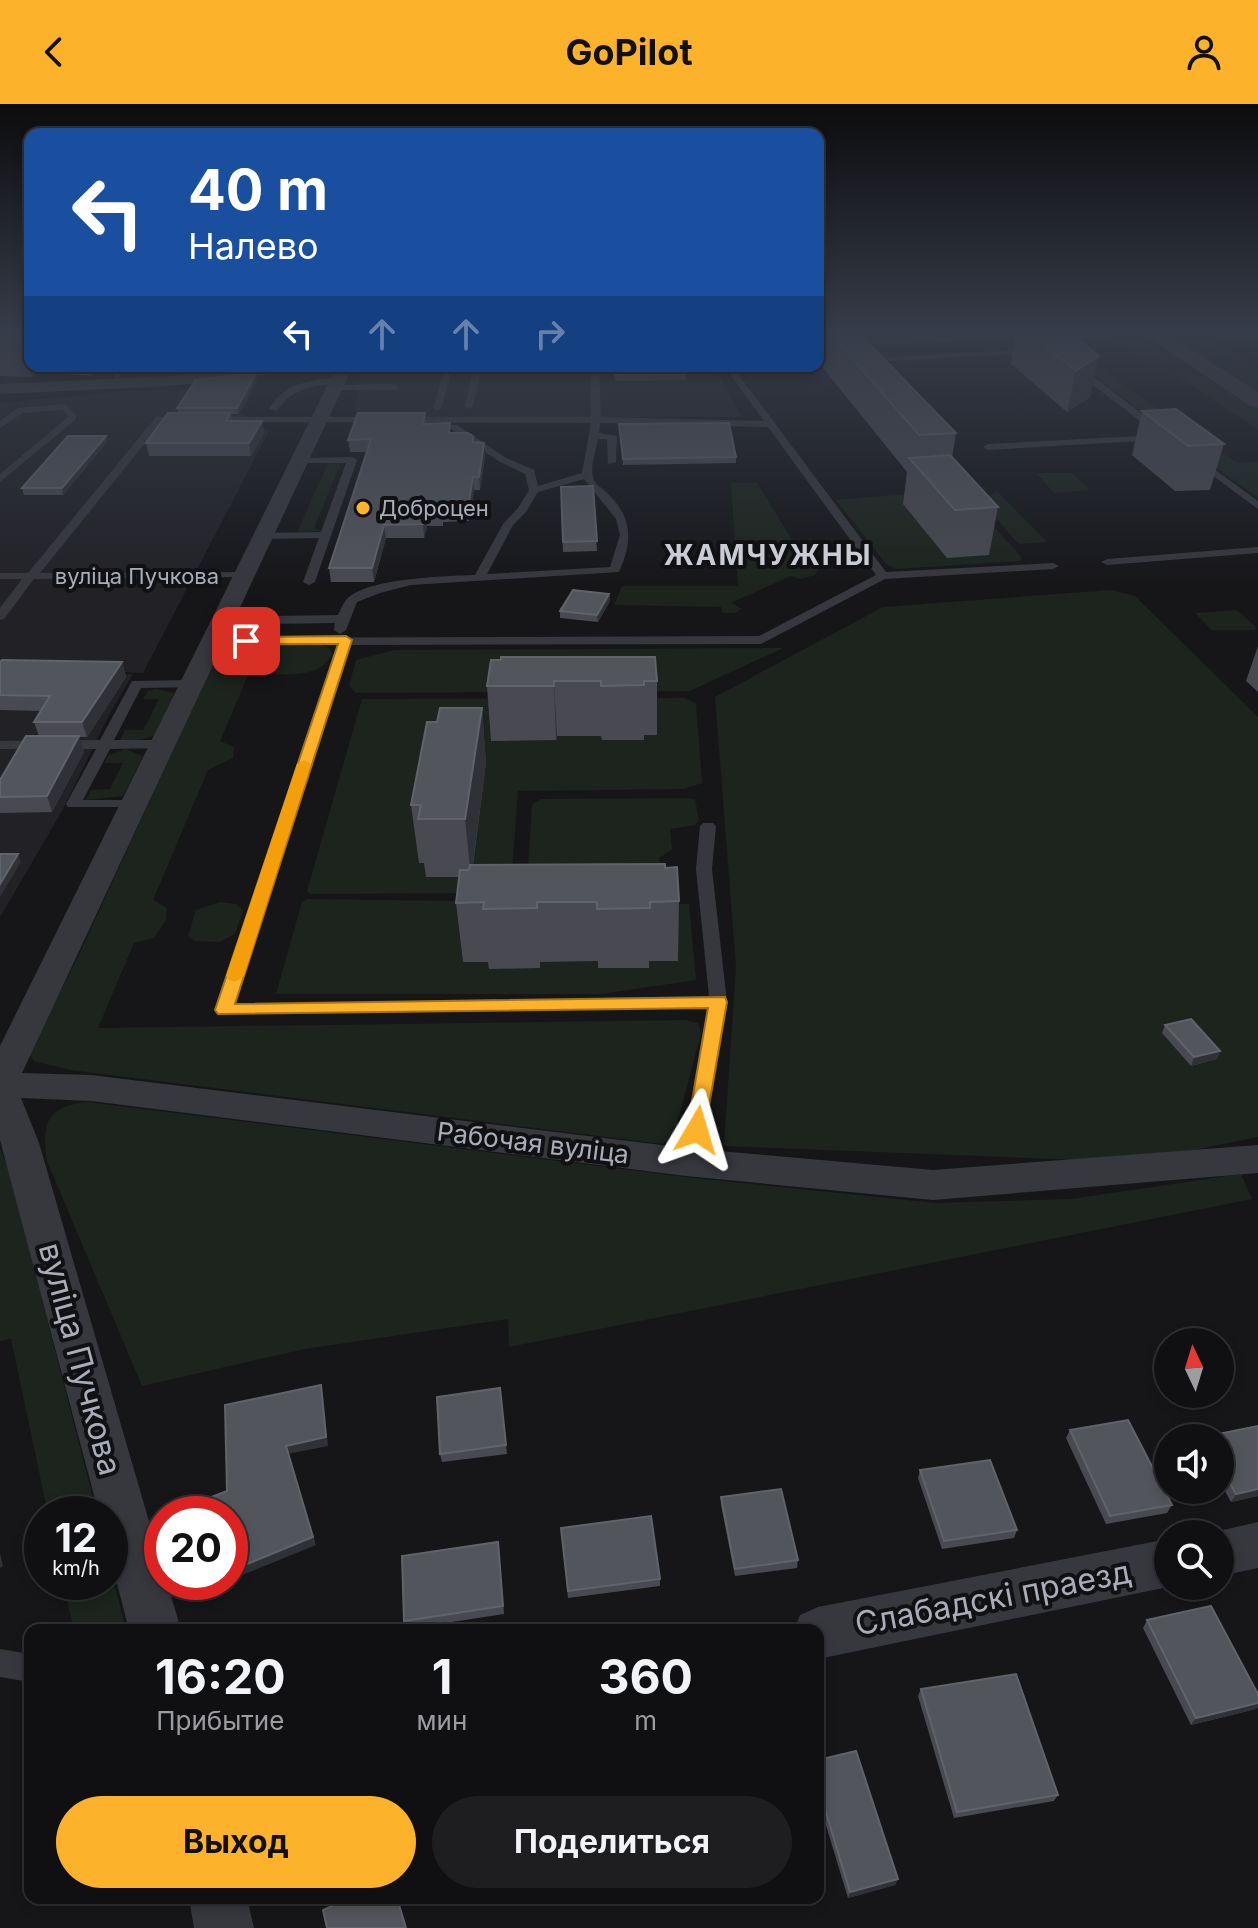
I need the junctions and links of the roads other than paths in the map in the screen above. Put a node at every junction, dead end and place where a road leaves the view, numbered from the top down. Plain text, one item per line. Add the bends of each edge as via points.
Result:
1 (73, 417) edge
2 (322, 417) edge
3 (764, 417) edge
4 (1140, 417) edge
5 (246, 419) junction
6 (321, 420) junction
7 (441, 420) junction
8 (596, 420) junction
9 (769, 424) junction
10 (238, 432) edge
11 (594, 436) junction
12 (988, 447) dead end
13 (1185, 451) edge
14 (301, 460) junction
15 (611, 462) dead end
16 (587, 475) junction
17 (0, 479) edge
18 (534, 490) junction
19 (1258, 506) edge
20 (326, 535) junction
21 (263, 536) junction
22 (1258, 550) edge
23 (1107, 562) dead end
24 (1053, 566) dead end
25 (244, 575) junction
26 (0, 576) edge
27 (31, 576) junction
28 (883, 576) junction
29 (479, 578) junction
30 (309, 582) dead end
31 (0, 616) edge
32 (342, 619) junction
33 (270, 620) dead end
34 (342, 640) junction
35 (214, 642) junction
36 (192, 684) junction
37 (106, 744) junction
38 (165, 744) junction
39 (0, 745) edge
40 (136, 804) junction
41 (708, 826) dead end
42 (718, 1002) junction
43 (0, 1085) edge
44 (1258, 1159) edge
45 (686, 1162) junction
46 (1258, 1545) edge
47 (1234, 1549) edge
48 (1154, 1566) edge
49 (153, 1624) edge
50 (824, 1632) edge
51 (0, 1663) edge
52 (24, 1667) edge
53 (219, 1904) edge
54 (224, 1928) edge

1 - 17 lane
2 - 6 street, вуліца Пучкова
3 - 9 lane
4 - 12 lane via 1166,437
5 - 6 lane, вуліца Пучкова
5 - 10 lane
5 - 27 lane, вуліца Пучкова via 159,419
6 - 7 lane, вуліца Пучкова
6 - 14 street, вуліца Пучкова
7 - 8 lane, вуліца Пучкова
7 - 18 lane via 530,472
8 - 9 lane, вуліца Пучкова
8 - 11 lane
9 - 28 lane
11 - 15 lane via 612,436
11 - 16 lane
13 - 19 lane
14 - 20 lane via 352,460
14 - 21 street, вуліца Пучкова
16 - 18 lane
16 - 29 lane via 621,519 625,535 615,570
18 - 29 lane via 508,524
20 - 21 lane
20 - 30 lane
21 - 25 street, вуліца Пучкова
22 - 23 lane
24 - 28 lane
25 - 27 lane, вуліца Пучкова
25 - 35 street, вуліца Пучкова
26 - 27 lane
27 - 31 lane
28 - 34 lane via 761,640
29 - 32 lane via 376,590 352,600
32 - 33 lane
32 - 34 lane
34 - 35 lane
34 - 42 lane via 224,1010
35 - 36 street, вуліца Пучкова
36 - 37 lane via 137,684
36 - 38 street, вуліца Пучкова
37 - 38 lane
37 - 39 lane
37 - 40 lane via 73,804
38 - 40 street, вуліца Пучкова
40 - 43 street, вуліца Пучкова
41 - 42 lane via 704,869
42 - 45 lane via 697,1130
43 - 45 street, Рабочая вуліца via 91,1088
43 - 49 street, вуліца Пучкова
44 - 45 street, Рабочая вуліца via 933,1185
46 - 47 street
48 - 50 street, Слабадскі праезд
51 - 52 lane
53 - 54 street

